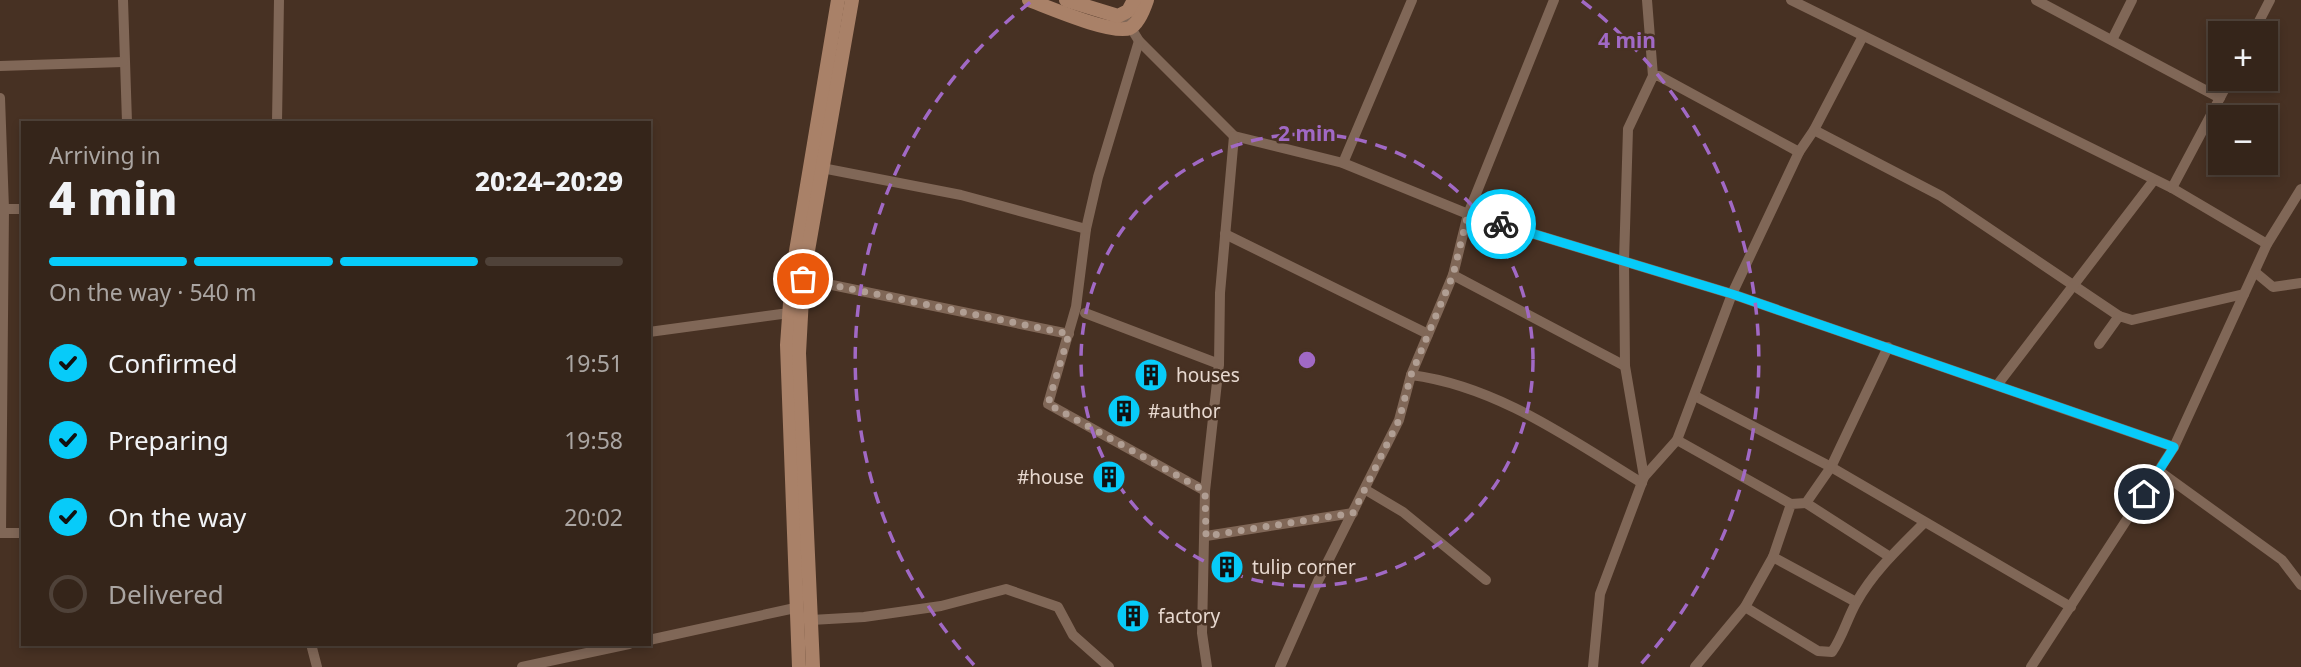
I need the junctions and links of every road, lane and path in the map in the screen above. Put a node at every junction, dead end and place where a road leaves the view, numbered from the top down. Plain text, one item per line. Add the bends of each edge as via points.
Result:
1 (123, 0) edge
2 (279, 0) edge
3 (838, 0) edge
4 (852, 0) edge
5 (1029, 0) edge
6 (1066, 0) edge
7 (1134, 0) edge
8 (1147, 0) edge
9 (1412, 0) edge
10 (1554, 0) edge
11 (1647, 0) edge
12 (1791, 0) edge
13 (2036, 0) edge
14 (2132, 0) edge
15 (2270, 0) edge
16 (1127, 21) junction
17 (2259, 21) edge
18 (1863, 36) junction
19 (2112, 40) junction
20 (1139, 41) junction
21 (123, 62) junction
22 (0, 66) edge
23 (1653, 76) junction
24 (2224, 91) edge
25 (0, 98) edge
26 (2220, 98) junction
27 (127, 121) edge
28 (276, 121) edge
29 (1814, 130) junction
30 (1234, 136) junction
31 (1800, 152) junction
32 (1343, 163) junction
33 (822, 169) junction
34 (2154, 180) junction
35 (2172, 188) junction
36 (2301, 189) edge
37 (2, 209) edge
38 (21, 209) edge
39 (1468, 214) junction
40 (1086, 229) junction
41 (1225, 233) junction
42 (2267, 244) junction
43 (1623, 261) junction
44 (2255, 272) junction
45 (1453, 275) junction
46 (803, 279) junction
47 (2301, 283) edge
48 (2074, 286) junction
49 (1732, 294) junction
50 (2244, 294) junction
51 (789, 313) junction
52 (1085, 313) dead end
53 (2119, 316) junction
54 (651, 332) edge
55 (1069, 334) junction
56 (1428, 334) junction
57 (2099, 344) dead end
58 (1888, 347) junction
59 (1219, 364) junction
60 (1625, 366) junction
61 (1411, 375) junction
62 (1998, 384) junction
63 (1695, 396) junction
64 (1677, 440) junction
65 (2174, 447) junction
66 (1831, 467) junction
67 (2159, 471) junction
68 (1643, 480) junction
69 (1366, 490) junction
70 (1205, 491) junction
71 (1806, 503) junction
72 (1791, 504) junction
73 (1353, 513) junction
74 (1924, 523) junction
75 (0, 533) edge
76 (21, 533) edge
77 (1206, 536) junction
78 (1773, 557) junction
79 (1889, 557) junction
80 (1486, 580) dead end
81 (2301, 585) edge
82 (1856, 602) junction
83 (1745, 607) junction
84 (2071, 607) junction
85 (795, 608) junction
86 (811, 620) junction
87 (651, 640) edge
88 (312, 646) edge
89 (620, 646) edge
90 (317, 667) edge
91 (522, 667) edge
92 (799, 667) edge
93 (813, 667) edge
94 (1109, 667) edge
95 (1207, 667) edge
96 (1280, 667) edge
97 (1593, 667) edge
98 (1695, 667) edge
99 (2031, 667) edge

1 - 21 street
2 - 28 street
3 - 51 street
4 - 33 street
5 - 16 street via 1105,26
6 - 16 street
7 - 16 street
8 - 16 street via 1140,16
9 - 32 street
10 - 39 street
11 - 23 street
12 - 18 street
13 - 19 street
14 - 19 street
15 - 17 street
16 - 20 street
18 - 29 street
18 - 34 street
19 - 26 street
20 - 30 street
20 - 40 street
21 - 22 street
21 - 27 street
23 - 31 street
23 - 43 street via 1628,129
24 - 26 street
25 - 37 street
26 - 35 street
29 - 31 street
29 - 48 street via 1941,197
30 - 32 street
30 - 41 street
31 - 49 street
32 - 39 street
33 - 40 street via 961,195
33 - 46 street
34 - 35 street
34 - 48 street
35 - 42 street
36 - 42 street
37 - 38 street
37 - 75 street
39 - 43 street
39 - 45 street
40 - 55 street
41 - 56 street
41 - 59 street
42 - 44 street
43 - 49 street
43 - 60 street
44 - 47 street via 2273,287
44 - 50 street
45 - 56 street
45 - 60 street
46 - 55 street
46 - 86 street via 799,353
48 - 53 street
48 - 62 street
49 - 58 street
49 - 63 street
50 - 53 street via 2132,320
50 - 65 street
51 - 54 street
51 - 85 street
52 - 59 street
53 - 57 street
55 - 70 street via 1048,399 1051,407
56 - 61 street
58 - 62 street
58 - 66 street
59 - 70 street
60 - 68 street
61 - 68 street via 1439,379 1531,415
61 - 69 street via 1399,420
62 - 65 street
63 - 64 street
63 - 66 street
64 - 68 street
64 - 72 street
65 - 67 street
66 - 71 street
66 - 74 street
67 - 81 street via 2282,560
67 - 84 street
68 - 97 street via 1600,593
69 - 73 street
69 - 80 street via 1403,512
70 - 77 street
71 - 72 street
71 - 79 street
72 - 78 street
73 - 77 street
73 - 96 street
74 - 79 street
74 - 84 street
75 - 76 street
77 - 95 street via 1202,633
78 - 82 street
78 - 83 street
79 - 82 street
82 - 83 street via 1832,652 1818,651
83 - 98 street
84 - 99 street
85 - 87 street
85 - 92 street
86 - 93 street
86 - 94 street via 941,606 1006,589 1058,607 1073,635
88 - 90 street
89 - 91 street

